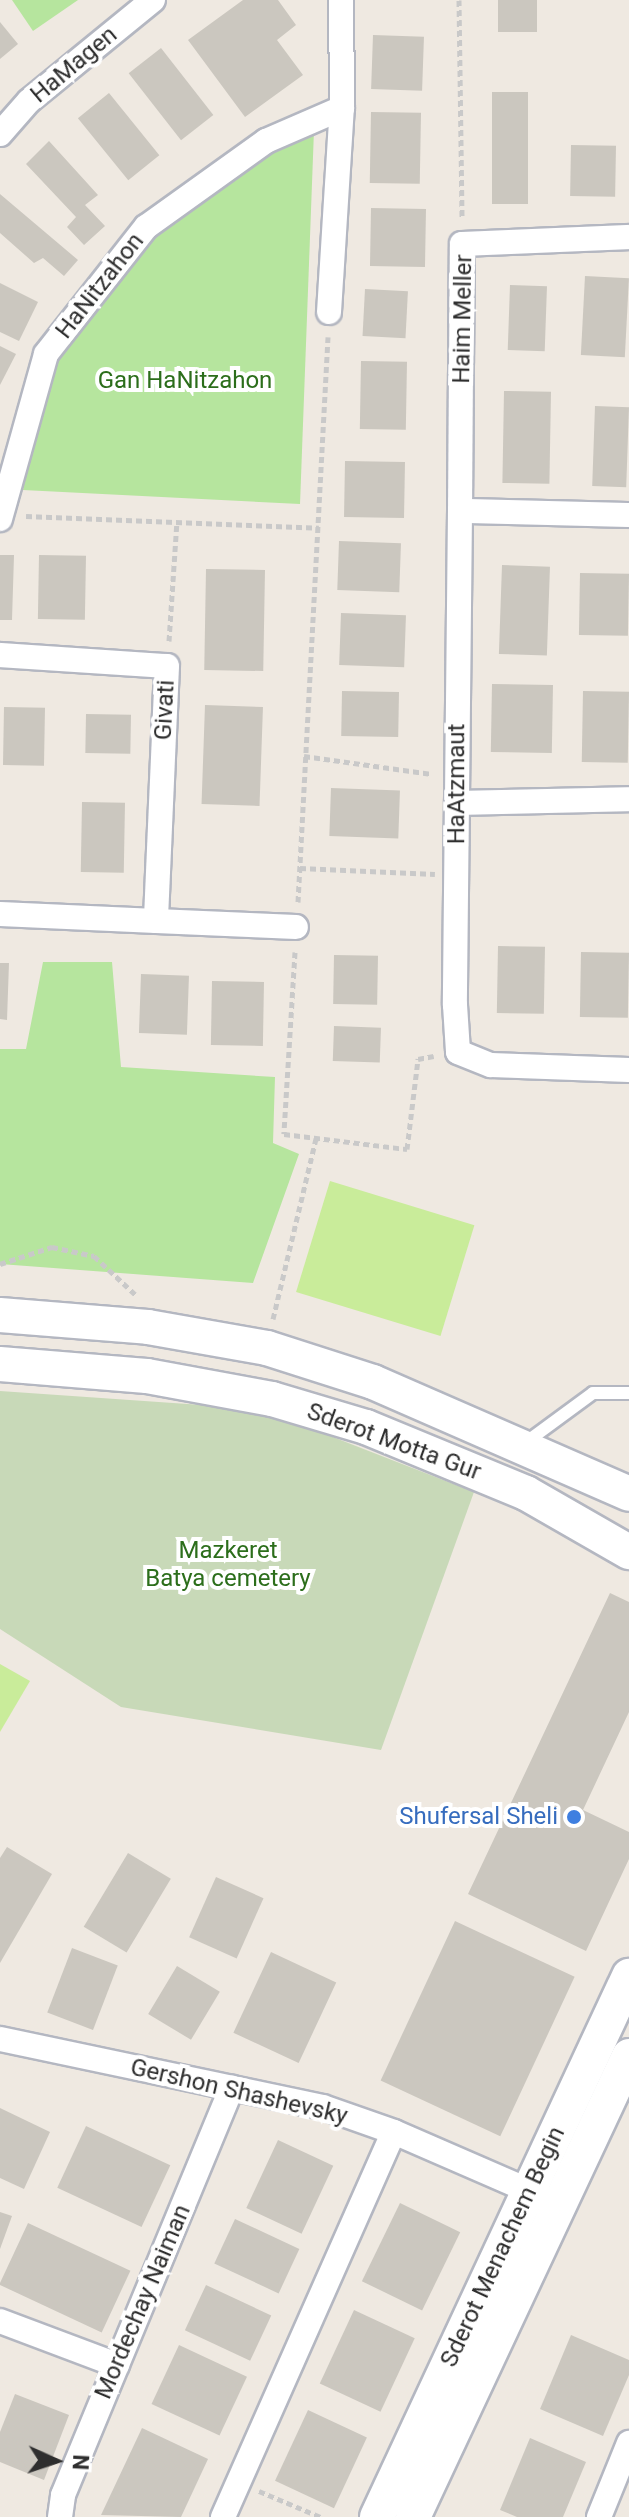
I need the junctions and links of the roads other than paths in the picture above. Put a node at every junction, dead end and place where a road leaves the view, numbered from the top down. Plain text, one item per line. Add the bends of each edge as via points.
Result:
1 (153, 0) edge
2 (341, 0) edge
3 (342, 108) junction
4 (0, 134) edge
5 (629, 237) edge
6 (329, 312) road end
7 (460, 511) junction
8 (629, 515) edge
9 (1, 517) edge
10 (0, 655) edge
11 (629, 799) edge
12 (457, 803) junction
13 (0, 914) edge
14 (156, 921) junction
15 (296, 927) road end
16 (629, 1070) edge
17 (0, 1315) edge
18 (0, 1364) edge
19 (629, 1393) edge
20 (524, 1444) junction
21 (629, 1494) edge
22 (629, 1552) edge
23 (629, 1976) edge
24 (0, 2039) edge
25 (629, 2056) edge
26 (232, 2088) junction
27 (394, 2132) junction
28 (544, 2197) junction
29 (0, 2321) edge
30 (117, 2365) junction
31 (629, 2443) edge
32 (60, 2517) edge
33 (223, 2517) edge
34 (377, 2517) edge
35 (413, 2517) edge
36 (599, 2517) edge

1 - 4 street, HaMagen via 29,101
2 - 3 street
3 - 6 street
3 - 9 street, HaNitzahon via 266,141 146,227 46,354
5 - 7 street, Haim Meller via 462,244
7 - 8 street
7 - 12 street, HaAtzmaut
10 - 14 street, Givati via 167,666
11 - 12 street
12 - 16 street, HaAtzmaut via 458,1052 491,1065
13 - 14 street
14 - 15 street
17 - 20 street, Sderot Motta Gur via 148,1327 267,1348 373,1382
18 - 22 street, Sderot Motta Gur via 147,1376 272,1399 366,1427 526,1493
19 - 20 lane via 593,1393
20 - 21 street, Sderot Motta Gur
23 - 28 street, Sderot Menachem Begin
24 - 26 street, Gershon Shashevsky
25 - 28 street, Sderot Menachem Begin
26 - 27 street, Gershon Shashevsky via 323,2107
26 - 30 street, Mordechay Naiman
27 - 28 street, Gershon Shashevsky
27 - 33 street
28 - 34 street, Sderot Menachem Begin
28 - 35 street, Sderot Menachem Begin
29 - 30 street
30 - 32 street, Mordechay Naiman via 63,2495
31 - 36 street

